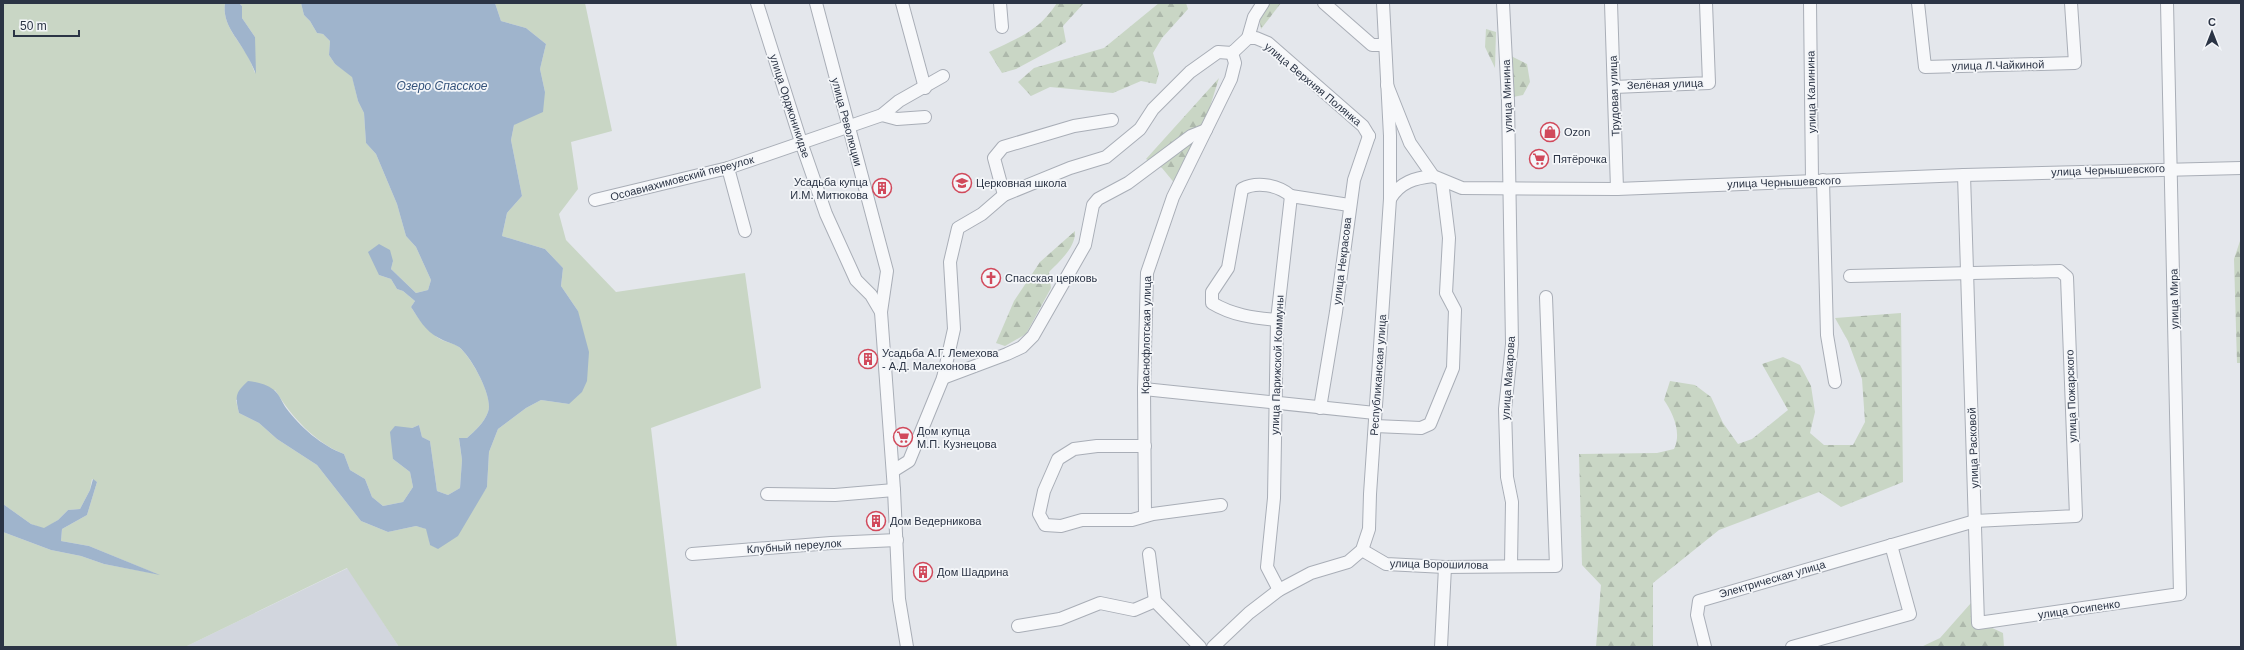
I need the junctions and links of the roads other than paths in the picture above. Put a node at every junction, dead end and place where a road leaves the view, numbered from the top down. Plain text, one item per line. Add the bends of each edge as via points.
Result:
1 (757, 3) edge
2 (816, 3) edge
3 (902, 3) edge
4 (1000, 3) edge
5 (1263, 3) edge
6 (1324, 3) edge
7 (1383, 3) edge
8 (1502, 3) edge
9 (1611, 3) edge
10 (1706, 3) edge
11 (1810, 3) edge
12 (1918, 3) edge
13 (2071, 3) edge
14 (2167, 3) edge
15 (1002, 27) dead end
16 (1248, 38) junction
17 (1385, 45) junction
18 (1232, 53) junction
19 (943, 76) dead end
20 (1387, 85) junction
21 (1614, 86) junction
22 (925, 88) junction
23 (882, 115) junction
24 (925, 117) dead end
25 (1112, 120) dead end
26 (848, 126) junction
27 (1206, 130) junction
28 (1369, 136) junction
29 (1390, 136) junction
30 (801, 142) junction
31 (728, 168) junction
32 (2172, 168) junction
33 (2241, 168) edge
34 (1964, 175) junction
35 (1438, 179) junction
36 (1818, 180) junction
37 (1617, 188) junction
38 (1509, 190) junction
39 (1004, 195) junction
40 (1291, 196) junction
41 (1390, 199) junction
42 (596, 200) dead end
43 (1349, 204) junction
44 (745, 231) dead end
45 (1967, 273) junction
46 (1850, 276) dead end
47 (1546, 297) dead end
48 (881, 312) junction
49 (1277, 320) junction
50 (943, 378) junction
51 (1835, 382) dead end
52 (1144, 389) junction
53 (1274, 403) junction
54 (1320, 408) junction
55 (1375, 413) junction
56 (1375, 426) junction
57 (1145, 446) junction
58 (893, 471) junction
59 (894, 490) junction
60 (767, 494) dead end
61 (1221, 505) dead end
62 (1145, 516) junction
63 (1976, 521) junction
64 (897, 540) junction
65 (1891, 545) junction
66 (1362, 550) junction
67 (692, 554) dead end
68 (1149, 554) dead end
69 (1512, 565) junction
70 (1444, 566) junction
71 (1279, 590) junction
72 (2180, 594) joint
73 (1155, 601) junction
74 (1978, 623) joint
75 (1018, 626) dead end
76 (907, 647) edge
77 (1200, 647) edge
78 (1213, 647) edge
79 (1441, 647) edge
80 (1705, 647) edge
81 (1792, 647) edge

1 - 30 street, улица Орджоникидзе
2 - 26 street, улица Революции
3 - 22 street
4 - 15 street
5 - 16 street via 1254,17
6 - 17 street via 1372,45
7 - 17 street
8 - 38 street, улица Минина via 1508,101
9 - 21 street, Трудовая улица
10 - 21 street, Зелёная улица via 1709,83
11 - 36 street, улица Калинина
12 - 13 street, улица Л.Чайкиной via 1925,67 2075,63
14 - 32 street, улица Мира
16 - 18 street
16 - 28 street, улица Верхняя Полянка via 1268,43 1363,126
17 - 20 street
18 - 27 street, Краснофлотская улица via 1236,63 1231,79
18 - 39 street via 1218,52 1190,72 1153,109 1140,129 1106,157 1070,168
19 - 22 street, Осоавиахимовский переулок
20 - 29 street, Республиканская улица
20 - 35 street via 1410,143
21 - 37 street, Трудовая улица
22 - 23 street, Осоавиахимовский переулок via 899,101
23 - 24 street via 897,119
23 - 26 street, Осоавиахимовский переулок
25 - 39 street via 1074,126 1003,147 994,158
26 - 30 street, Осоавиахимовский переулок
26 - 48 street, улица Революции via 887,271
27 - 50 street via 1191,136 1128,184 1098,199 1093,205 1085,244 1033,336 1022,346
27 - 52 street, Краснофлотская улица via 1173,197 1147,273
28 - 29 street
28 - 43 street, улица Некрасова via 1360,158
29 - 41 street, Республиканская улица
30 - 31 street, Осоавиахимовский переулок
30 - 48 street, улица Орджоникидзе via 826,214 856,280 871,295
31 - 42 street, Осоавиахимовский переулок
31 - 44 street
32 - 33 street, улица Чернышевского
32 - 34 street, улица Чернышевского
32 - 72 street, улица Мира
34 - 36 street, улица Чернышевского
34 - 45 street, улица Расковой
35 - 38 street, улица Чернышевского via 1462,188
35 - 41 street via 1417,178 1403,184
35 - 56 street via 1449,238 1446,293 1455,310 1453,368 1430,424 1421,428
36 - 37 street, улица Чернышевского
36 - 51 street, улица Калинина via 1827,335
37 - 38 street, улица Чернышевского
38 - 69 street, улица Макарова via 1512,344 1505,408 1507,477 1512,502
39 - 50 street via 982,214 958,228 950,262 954,329
40 - 43 street
40 - 49 street, улица Парижской Коммуны
40 - 49 street via 1283,190 1253,184 1242,189 1228,268 1211,297 1212,303 1223,310 1251,318
41 - 55 street, Республиканская улица
43 - 54 street, улица Некрасова via 1336,312
45 - 46 street
45 - 63 street, улица Расковой
45 - 63 street, улица Пожарского via 2060,271 2066,277 2076,516
47 - 69 street, улица Ворошилова via 1556,566
48 - 58 street
49 - 53 street, улица Парижской Коммуны
50 - 58 street via 909,461
52 - 53 street
52 - 57 street, Краснофлотская улица
53 - 54 street
53 - 71 street, улица Парижской Коммуны via 1274,498 1268,567
54 - 55 street
55 - 56 street, Республиканская улица
56 - 66 street, Республиканская улица via 1369,529
57 - 62 street, Краснофлотская улица
57 - 62 street via 1097,446 1074,449 1058,459 1044,491 1039,514 1045,526 1061,526 1082,520 1132,520
58 - 59 street
59 - 60 street via 835,495
59 - 64 street
61 - 62 street
63 - 65 street, Электрическая улица
63 - 74 street, улица Расковой
64 - 67 street, Клубный переулок
64 - 76 street via 899,599
65 - 80 street, Электрическая улица via 1699,601 1697,615
65 - 81 street via 1910,614
66 - 70 street, улица Ворошилова via 1386,564
66 - 71 street via 1348,562 1311,573
68 - 73 street
69 - 70 street, улица Ворошилова
70 - 79 street
71 - 78 street via 1249,613
72 - 74 street, улица Осипенко
73 - 75 street via 1134,610 1100,604 1060,619
73 - 77 street

